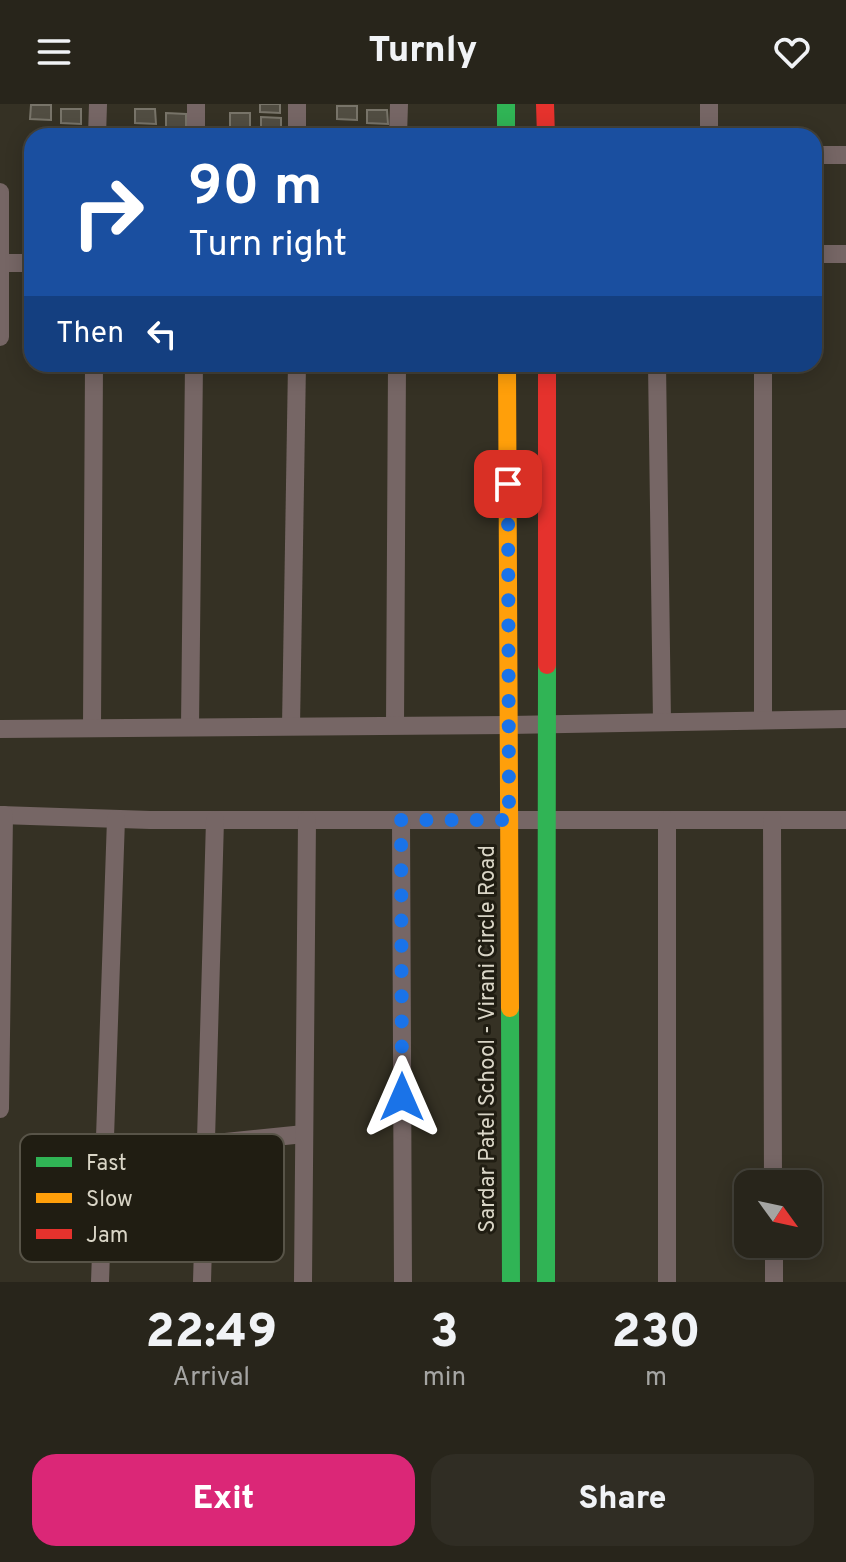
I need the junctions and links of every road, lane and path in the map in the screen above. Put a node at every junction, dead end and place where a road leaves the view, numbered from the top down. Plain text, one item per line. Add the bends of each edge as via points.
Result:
1 (98, 104) edge
2 (196, 104) edge
3 (297, 104) edge
4 (399, 104) edge
5 (506, 104) edge
6 (545, 104) edge
7 (709, 104) edge
8 (97, 128) edge
9 (196, 128) edge
10 (297, 128) edge
11 (398, 128) edge
12 (506, 128) edge
13 (546, 128) edge
14 (709, 128) edge
15 (822, 155) edge
16 (846, 155) edge
17 (0, 192) edge
18 (822, 254) edge
19 (846, 254) edge
20 (0, 263) edge
21 (24, 263) edge
22 (0, 337) edge
23 (94, 372) edge
24 (194, 372) edge
25 (297, 372) edge
26 (397, 372) edge
27 (507, 372) edge
28 (547, 372) edge
29 (657, 372) edge
30 (763, 372) edge
31 (846, 719) edge
32 (763, 720) junction
33 (662, 722) junction
34 (547, 724) junction
35 (395, 725) junction
36 (509, 725) junction
37 (291, 726) junction
38 (190, 727) junction
39 (92, 728) junction
40 (0, 729) edge
41 (2, 815) edge
42 (116, 819) junction
43 (215, 820) junction
44 (307, 820) junction
45 (401, 820) junction
46 (509, 820) junction
47 (546, 820) junction
48 (667, 820) junction
49 (772, 820) junction
50 (846, 820) edge
51 (0, 1109) edge
52 (105, 1134) edge
53 (206, 1134) edge
54 (304, 1134) junction
55 (284, 1136) edge
56 (773, 1170) edge
57 (774, 1258) edge
58 (101, 1262) edge
59 (203, 1262) edge
60 (100, 1282) edge
61 (202, 1282) edge
62 (303, 1282) edge
63 (403, 1282) edge
64 (511, 1282) edge
65 (546, 1282) edge
66 (667, 1282) edge
67 (774, 1282) edge

1 - 8 street
2 - 9 street
3 - 10 street
4 - 11 street
5 - 12 street
6 - 13 street
7 - 14 street
15 - 16 street
17 - 20 street
18 - 19 street
20 - 21 street
20 - 22 street
23 - 39 street
24 - 38 street
25 - 37 street
26 - 35 street
27 - 36 street, Sardar Patel School - Virani Circle Road
28 - 34 street
29 - 33 street
30 - 32 street
31 - 32 street
32 - 33 street
33 - 34 street
34 - 36 street
34 - 47 street
35 - 36 street
35 - 37 street
36 - 46 street, Sardar Patel School - Virani Circle Road
37 - 38 street
38 - 39 street
39 - 40 street
41 - 42 street
41 - 51 street
42 - 43 street
42 - 52 street
43 - 44 street
43 - 53 street
44 - 45 street
44 - 54 street
45 - 46 street
45 - 63 street
46 - 47 street
46 - 64 street, Sardar Patel School - Virani Circle Road
47 - 48 street
47 - 65 street
48 - 49 street
48 - 66 street
49 - 50 street
49 - 56 street
54 - 55 street
54 - 62 street
57 - 67 street
58 - 60 street
59 - 61 street

